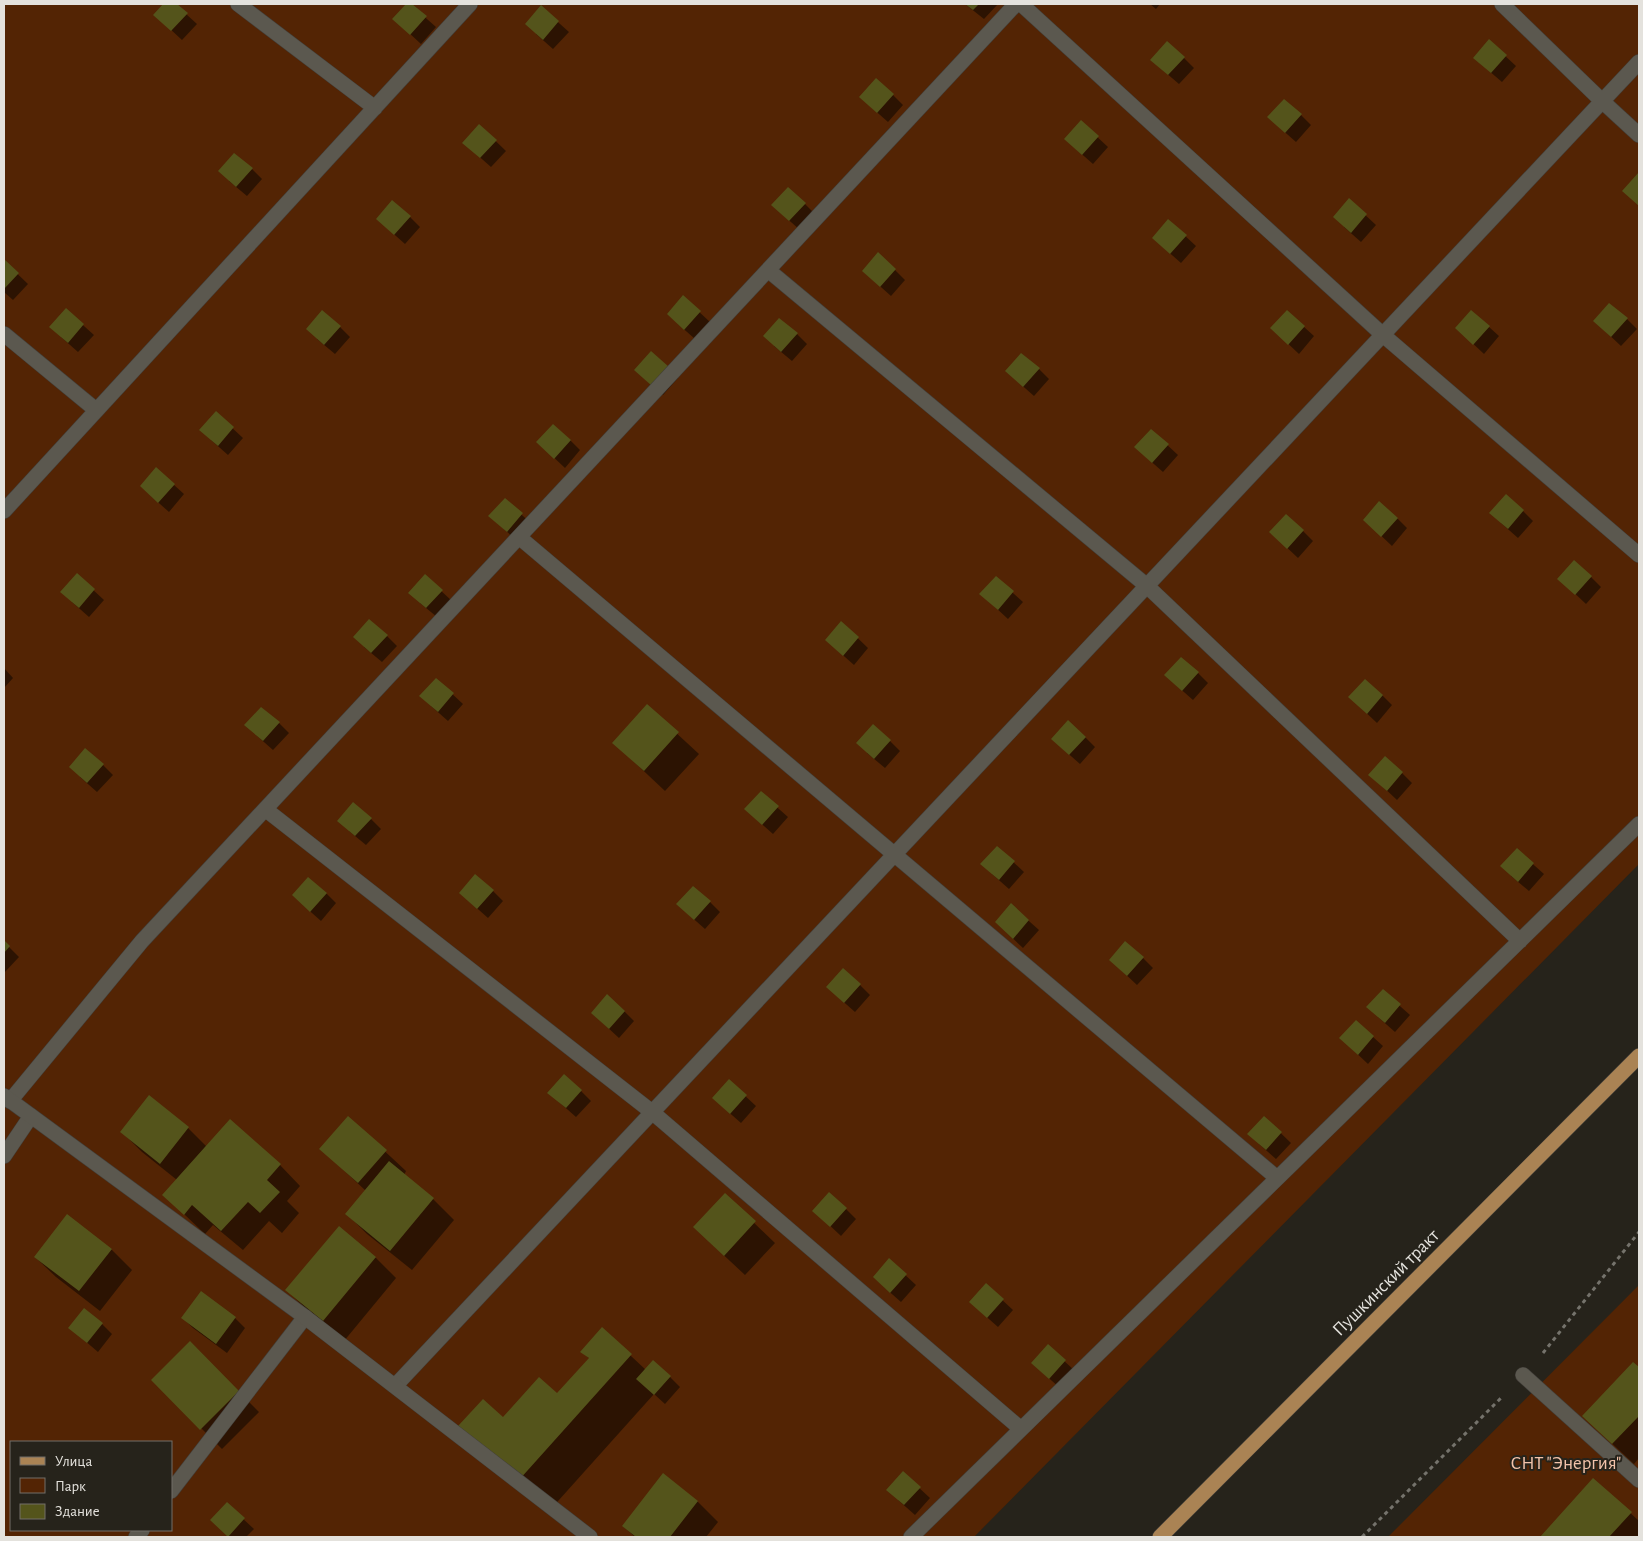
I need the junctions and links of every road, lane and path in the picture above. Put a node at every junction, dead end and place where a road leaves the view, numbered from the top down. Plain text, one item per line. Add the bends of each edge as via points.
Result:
1 (238, 4) edge
2 (470, 4) edge
3 (1016, 4) edge
4 (1021, 4) edge
5 (1502, 4) edge
6 (1639, 62) edge
7 (1602, 101) junction
8 (374, 108) junction
9 (1639, 135) edge
10 (768, 270) junction
11 (4, 334) edge
12 (1383, 335) junction
13 (96, 410) junction
14 (4, 511) edge
15 (519, 536) junction
16 (1639, 555) edge
17 (1147, 586) junction
18 (265, 809) junction
19 (1639, 824) edge
20 (895, 853) junction
21 (1520, 941) junction
22 (1639, 1056) edge
23 (7, 1099) edge
24 (652, 1112) junction
25 (31, 1116) junction
26 (4, 1156) edge
27 (1278, 1178) junction
28 (305, 1317) junction
29 (1523, 1375) dead end
30 (395, 1386) junction
31 (1021, 1429) junction
32 (1639, 1480) edge
33 (172, 1490) edge
34 (590, 1537) edge
35 (911, 1537) edge
36 (1160, 1537) edge

1 - 8 street
2 - 8 street
3 - 10 street
4 - 12 street
5 - 7 street
6 - 7 street
7 - 9 street
7 - 12 street
8 - 13 street
10 - 15 street
10 - 17 street
11 - 13 street
12 - 16 street
12 - 17 street
13 - 14 street
15 - 18 street
15 - 20 street
17 - 20 street
17 - 21 street
18 - 23 street via 142,941
18 - 24 street
19 - 21 street
20 - 24 street
20 - 27 street
21 - 27 street
22 - 36 main road, Пушкинский тракт
23 - 25 street
24 - 30 street
24 - 31 street
25 - 26 street
25 - 28 street
27 - 31 street
28 - 30 street
28 - 33 street
29 - 32 street
30 - 34 street
31 - 35 street

